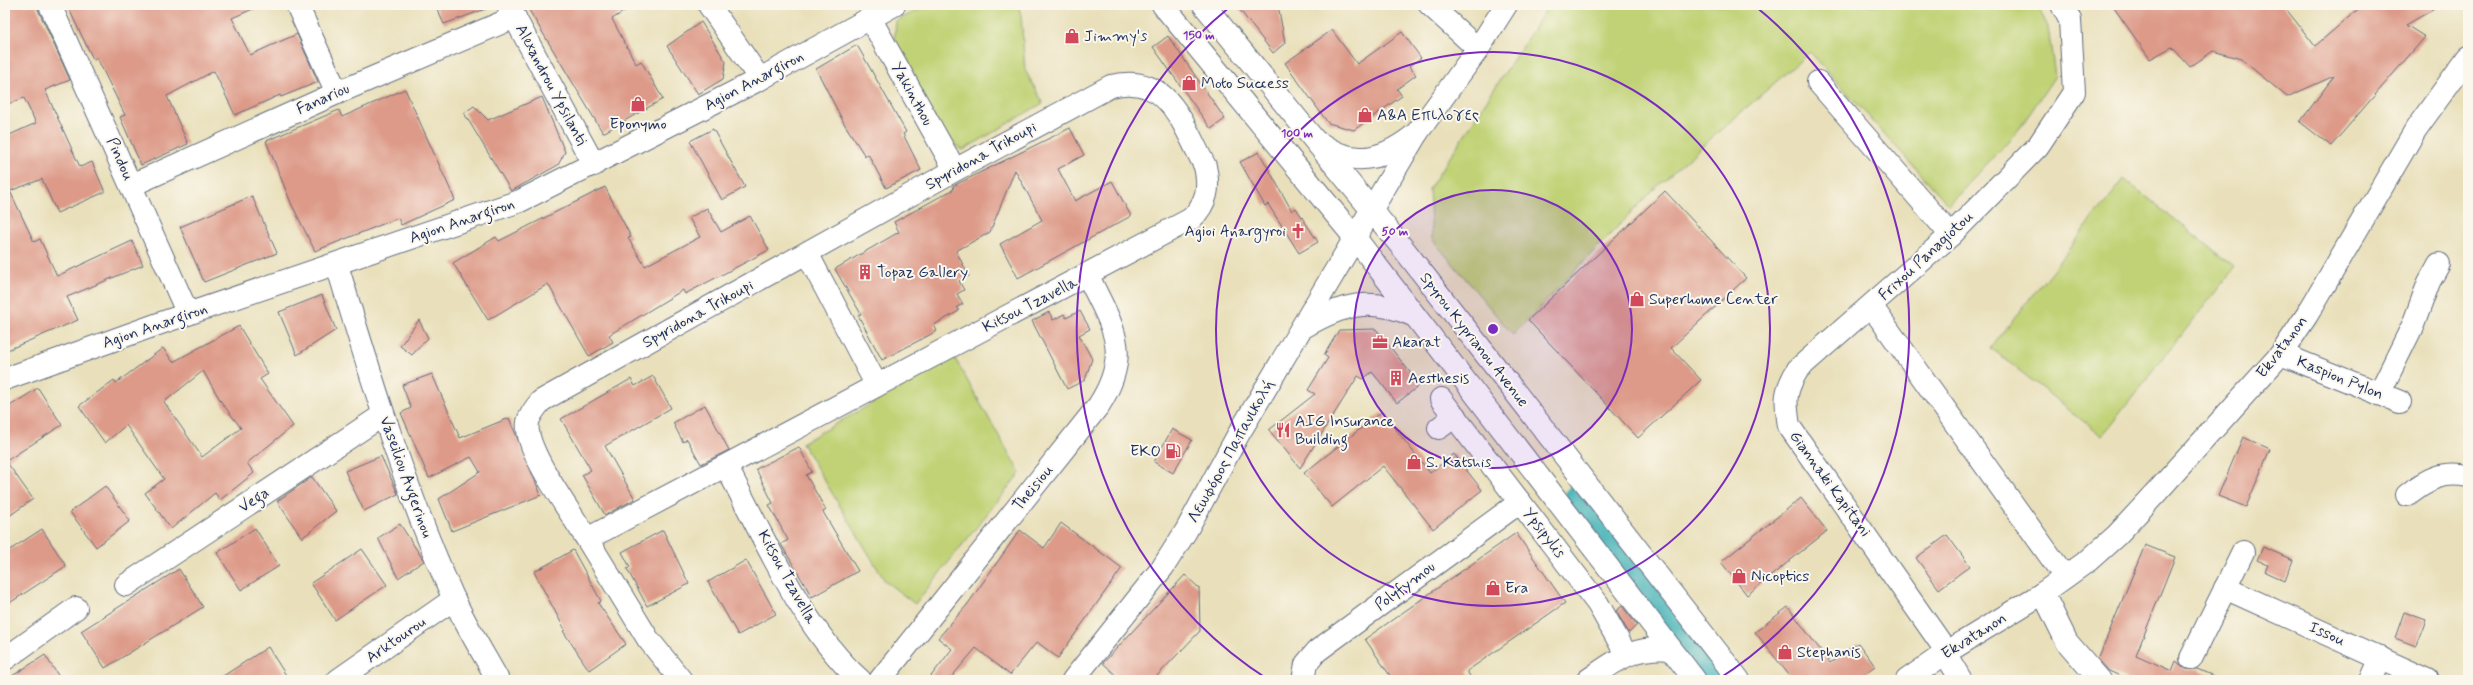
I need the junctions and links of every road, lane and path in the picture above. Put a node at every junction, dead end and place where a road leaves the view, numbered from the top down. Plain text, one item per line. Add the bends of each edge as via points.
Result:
1 (50, 5) edge
2 (298, 5) edge
3 (709, 5) edge
4 (894, 5) edge
5 (1163, 5) edge
6 (1204, 5) edge
7 (1430, 5) edge
8 (1506, 5) edge
9 (2062, 5) edge
10 (512, 11) edge
11 (870, 18) junction
12 (1478, 49) junction
13 (2468, 57) edge
14 (760, 79) junction
15 (1818, 82) dead end
16 (1146, 85) joint
17 (337, 93) junction
18 (1417, 133) junction
19 (1315, 139) junction
20 (594, 165) junction
21 (954, 170) junction
22 (132, 185) junction
23 (1373, 211) junction
24 (1951, 235) junction
25 (1356, 239) junction
26 (807, 253) junction
27 (2440, 264) dead end
28 (337, 265) junction
29 (1088, 276) junction
30 (1872, 307) junction
31 (188, 314) junction
32 (1416, 317) junction
33 (1302, 328) junction
34 (2281, 354) junction
35 (5, 379) edge
36 (876, 384) junction
37 (2379, 394) junction
38 (1441, 398) dead end
39 (2400, 402) dead end
40 (383, 415) junction
41 (726, 466) junction
42 (2468, 476) edge
43 (2407, 495) dead end
44 (1520, 502) junction
45 (587, 539) junction
46 (2243, 552) dead end
47 (2065, 577) junction
48 (126, 585) dead end
49 (2225, 588) junction
50 (2042, 593) junction
51 (454, 599) junction
52 (76, 608) dead end
53 (1671, 649) junction
54 (1946, 652) junction
55 (1626, 654) junction
56 (2191, 658) dead end
57 (2381, 658) junction
58 (5, 659) edge
59 (1085, 676) edge
60 (338, 680) edge
61 (498, 680) edge
62 (681, 680) edge
63 (860, 680) edge
64 (880, 680) edge
65 (1303, 680) edge
66 (1588, 680) edge
67 (1695, 680) edge
68 (1739, 680) edge
69 (1907, 680) edge
70 (1961, 680) edge
71 (2100, 680) edge
72 (2371, 680) edge
73 (2428, 680) edge

1 - 22 street, Pindou
2 - 17 street
3 - 14 street
4 - 11 street, Agion Anargiron
5 - 25 street, Spyrou Kyprianou Avenue
6 - 19 street, Spyrou Kyprianou Avenue
7 - 12 street
8 - 12 street
9 - 24 street, Frixou Panagiotou via 2070,20 2074,92 2038,146
10 - 17 street, Fanariou
10 - 20 street, Alexandrou Ypsilanti
11 - 14 street, Agion Anargiron
11 - 21 street, Yakinthou
12 - 18 street
13 - 34 street, Ekvatanon via 2416,129 2307,315
14 - 20 street, Agion Anargiron
15 - 24 street
16 - 21 street, Spyridona Trikoupi via 1124,83 1111,86
16 - 29 street, Kitsou Tzavella via 1157,90 1170,104 1205,166 1208,177 1206,199 1200,210 1184,225
17 - 22 street, Fanariou
18 - 19 street via 1394,151 1369,157 1344,155
18 - 23 street, Λεωφόρος Παπανικολή
19 - 23 street, Spyrou Kyprianou Avenue
20 - 28 street, Agion Anargiron via 520,201
21 - 26 street, Spyridona Trikoupi
22 - 31 street, Pindou
23 - 25 street, Λεωφόρος Παπανικολή
23 - 68 street, Spyrou Kyprianou Avenue
24 - 30 street, Frixou Panagiotou
25 - 32 street, Spyrou Kyprianou Avenue
25 - 33 street, Λεωφόρος Παπανικολή
26 - 36 street
26 - 45 street, Spyridona Trikoupi via 541,401 533,411 528,423 531,448
27 - 37 street
28 - 31 street, Agion Anargiron
28 - 40 street, Vaseiliou Avgerinou
29 - 36 street, Kitsou Tzavella
29 - 64 street, Theisiou via 1114,332 1118,354 1112,382 1099,404
30 - 47 street, Frixou Panagiotou
30 - 54 street, Giannaki Kapitani via 1798,369 1787,386 1789,426
31 - 35 street, Agion Anargiron
32 - 33 street via 1387,305 1371,304 1332,312
32 - 53 street, Spyrou Kyprianou Avenue
33 - 59 street, Λεωφόρος Παπανικολή via 1238,434 1186,531
34 - 37 street, Kaspion Pylon
34 - 47 street, Ekvatanon via 2117,535
36 - 41 street, Kitsou Tzavella
37 - 39 street, Kaspion Pylon
38 - 44 street, Ypsipylis via 1447,422
40 - 48 street, Vega
40 - 51 street, Vaseiliou Avgerinou via 436,558
41 - 45 street, Kitsou Tzavella
41 - 63 street, Kitsou Tzavella via 807,618 844,666
42 - 43 street via 2442,474 2421,484
44 - 55 street, Ypsipylis via 1598,604
44 - 65 street, Polyfymou via 1317,651 1306,664
45 - 62 street, Spyridona Trikoupi via 648,639
46 - 49 street
47 - 50 street, Ekvatanon
49 - 56 street
49 - 57 street, Issou
50 - 54 street, Ekvatanon
50 - 71 street via 2066,642
51 - 60 street, Arktourou
51 - 61 street, Vaseiliou Avgerinou
52 - 58 street
53 - 55 street via 1653,648
53 - 67 street, Spyrou Kyprianou Avenue
54 - 69 street, Ekvatanon
54 - 70 street, Giannaki Kapitani
55 - 66 street
57 - 72 street
57 - 73 street, Issou

